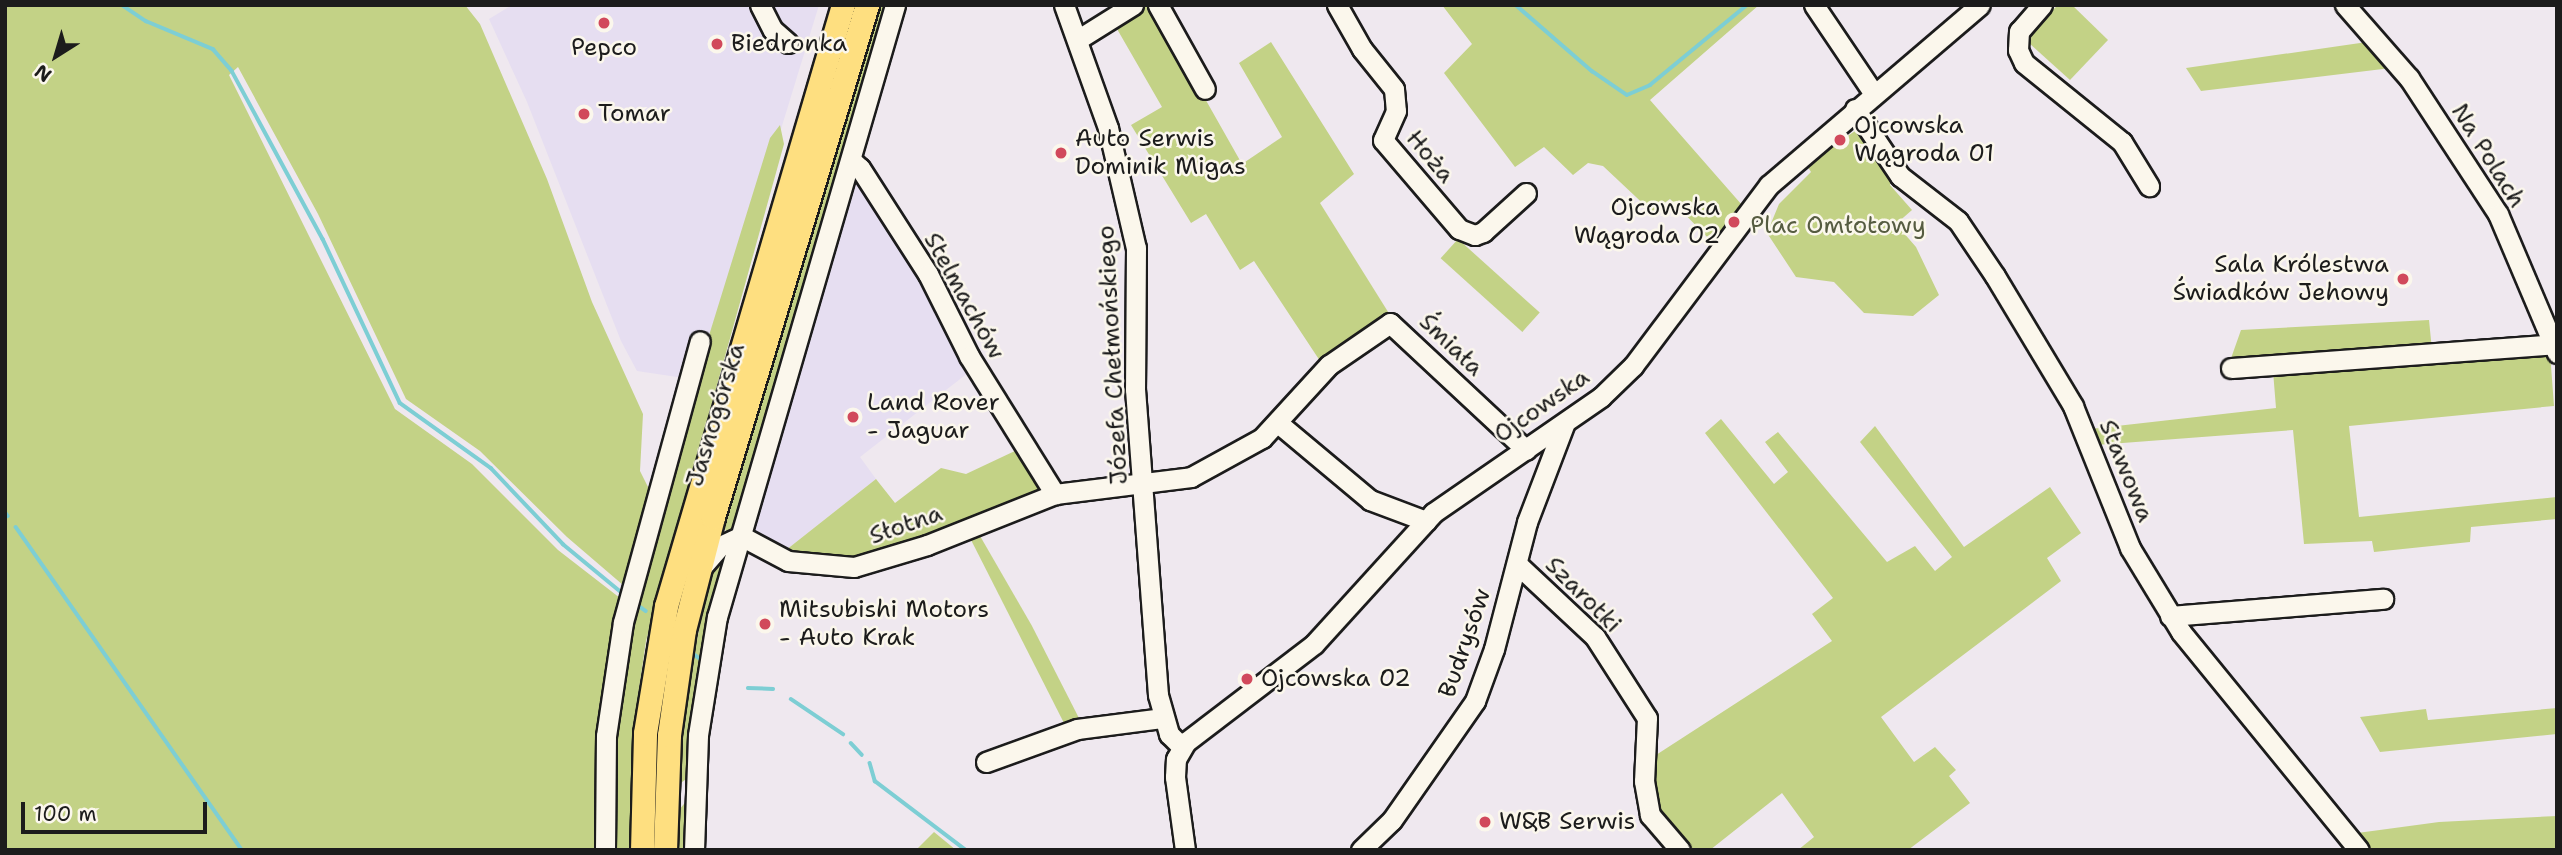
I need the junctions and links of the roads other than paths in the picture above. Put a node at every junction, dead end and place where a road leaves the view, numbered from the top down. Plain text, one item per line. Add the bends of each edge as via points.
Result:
1 (760, 5) edge
2 (843, 5) edge
3 (867, 5) edge
4 (895, 5) edge
5 (1064, 5) edge
6 (1133, 5) edge
7 (1158, 5) edge
8 (1337, 5) edge
9 (1814, 5) edge
10 (1980, 5) edge
11 (2042, 5) edge
12 (2345, 5) edge
13 (1077, 40) junction
14 (788, 43) dead end
15 (1205, 89) dead end
16 (1874, 94) junction
17 (1855, 109) junction
18 (851, 160) junction
19 (2148, 186) dead end
20 (1527, 193) dead end
21 (701, 341) dead end
22 (2556, 348) edge
23 (2231, 368) dead end
24 (1278, 423) junction
25 (1564, 425) junction
26 (1526, 450) junction
27 (1144, 482) junction
28 (1055, 494) junction
29 (1426, 521) junction
30 (741, 536) junction
31 (1517, 564) junction
32 (698, 572) junction
33 (2383, 599) dead end
34 (2170, 616) junction
35 (1163, 718) junction
36 (1182, 747) junction
37 (986, 762) dead end
38 (695, 784) junction
39 (665, 839) edge
40 (605, 850) edge
41 (642, 850) edge
42 (694, 850) edge
43 (1185, 850) edge
44 (1361, 850) edge
45 (1680, 850) edge
46 (2359, 850) edge

1 - 14 street via 773,30
2 - 41 main road, Jasnogórska via 669,595 650,693
3 - 32 main road, Jasnogórska
4 - 18 street
5 - 13 street, Józefa Chełmońskiego
6 - 13 street
7 - 15 street
8 - 20 street, Hoża via 1362,49 1394,89 1396,111 1383,140 1459,229 1475,235 1483,232
9 - 16 street
10 - 16 street, Ojcowska
11 - 19 street via 2019,31 2018,50 2024,63 2122,142
12 - 22 street, Na Polach via 2409,78 2498,214
13 - 27 street, Józefa Chełmońskiego via 1108,128 1136,248 1135,389
16 - 17 street, Ojcowska
17 - 25 street, Ojcowska via 1769,185 1633,366
17 - 34 street, Stawowa via 1900,176 1958,221 1995,276 2073,405 2130,548
18 - 28 street, Stelmachów via 928,274 969,356
18 - 30 street
21 - 40 street via 623,622 606,737
22 - 23 street
24 - 26 street, Śmiała via 1329,365 1390,323
24 - 27 street, Śmiała via 1210,470 1175,481
24 - 29 street via 1370,500
25 - 26 street, Ojcowska
25 - 31 street, Budrysów via 1538,490
26 - 29 street, Ojcowska via 1464,488
27 - 28 street, Słotna
27 - 35 street, Józefa Chełmońskiego
28 - 30 street, Słotna via 927,545 854,567 788,561
29 - 36 street, Ojcowska via 1314,644
30 - 32 street via 720,546
30 - 38 street via 712,640
31 - 44 street, Budrysów via 1475,701 1392,820
31 - 45 street, Szarotki via 1595,636 1634,695 1647,718 1644,781 1650,815
32 - 39 main road, Jasnogórska via 673,695
33 - 34 street
34 - 46 street, Stawowa via 2231,698
35 - 36 street, Józefa Chełmońskiego via 1169,734
35 - 37 street via 1077,729
36 - 43 street via 1175,777
38 - 39 street via 677,795
38 - 42 street

